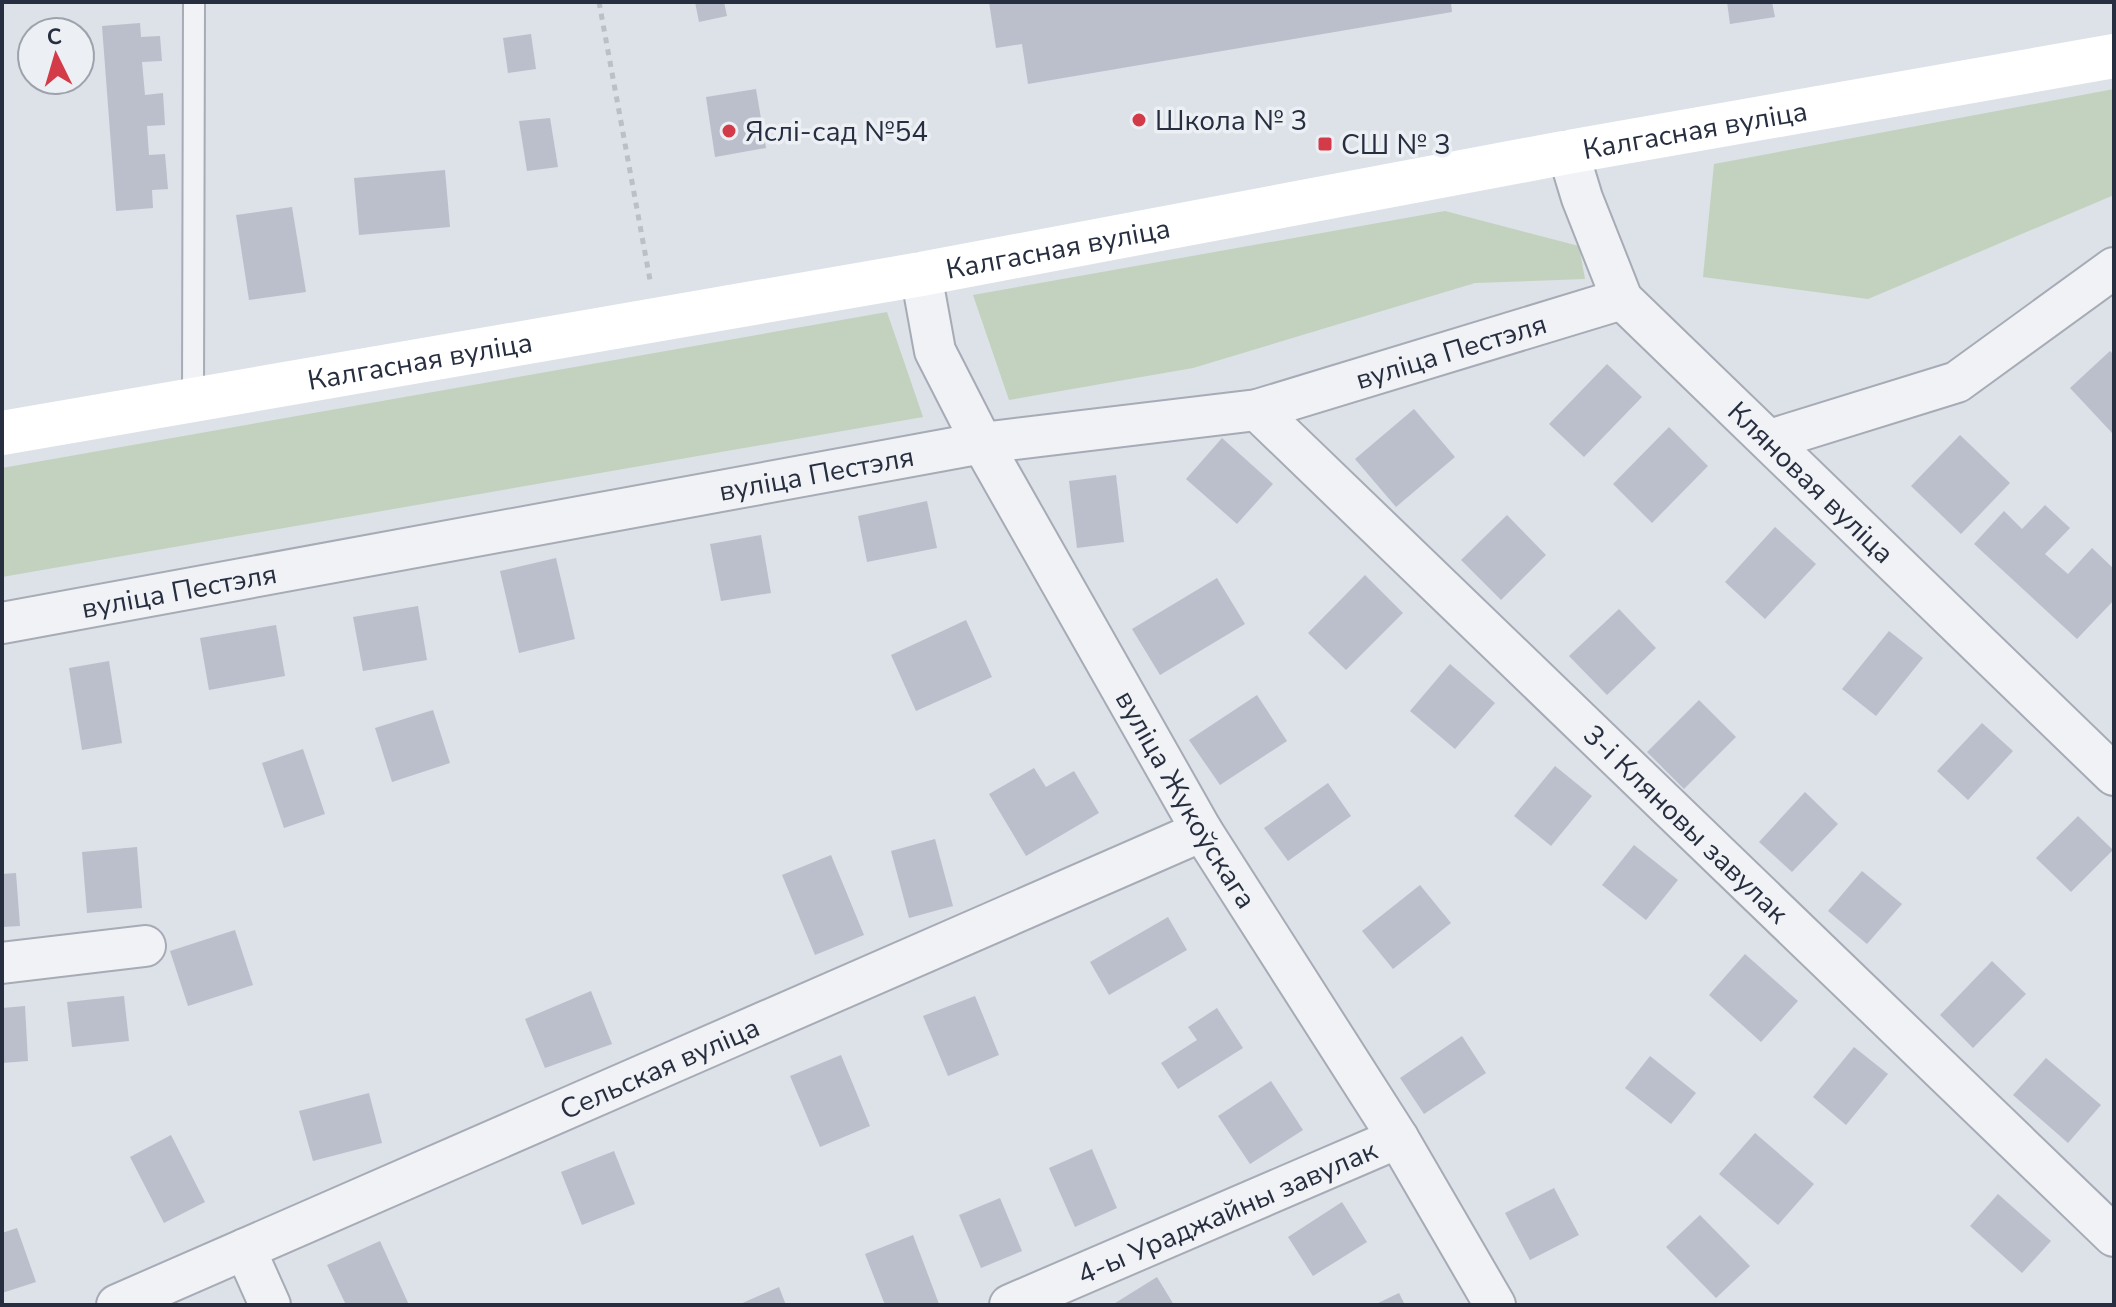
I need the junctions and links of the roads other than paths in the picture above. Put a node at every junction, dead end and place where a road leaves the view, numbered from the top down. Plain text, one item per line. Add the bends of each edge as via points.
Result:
1 (194, 2) edge
2 (2114, 56) edge
3 (1568, 152) junction
4 (2114, 268) edge
5 (921, 274) junction
6 (1622, 299) junction
7 (193, 400) junction
8 (1257, 410) junction
9 (2, 433) edge
10 (1770, 440) junction
11 (982, 443) junction
12 (2, 623) edge
13 (2114, 775) edge
14 (1202, 831) junction
15 (145, 946) dead end
16 (2, 963) edge
17 (1398, 1138) junction
18 (2114, 1236) edge
19 (245, 1249) junction
20 (1069, 1294) edge
21 (117, 1305) edge
22 (270, 1305) edge
23 (1010, 1305) edge
24 (1495, 1305) edge

1 - 7 lane
2 - 3 street, Калгасная вуліца
3 - 5 street, Калгасная вуліца
3 - 6 street, Кляновая вуліца
4 - 10 street via 1957,382
5 - 7 street, Калгасная вуліца
5 - 11 street, вуліца Жукоўскага via 935,351
6 - 8 street, вуліца Пестэля
6 - 10 street, Кляновая вуліца
7 - 9 street, Калгасная вуліца
8 - 11 street, вуліца Пестэля
8 - 18 street, 3-і Кляновы завулак
10 - 13 street, Кляновая вуліца
11 - 12 street, вуліца Пестэля
11 - 14 street, вуліца Жукоўскага
14 - 17 street, вуліца Жукоўскага
14 - 19 street, Сельская вуліца
15 - 16 street
17 - 20 street, 4-ы Ураджайны завулак
17 - 24 street, вуліца Жукоўскага
19 - 21 street, Сельская вуліца
19 - 22 street
20 - 23 street, 4-ы Ураджайны завулак

